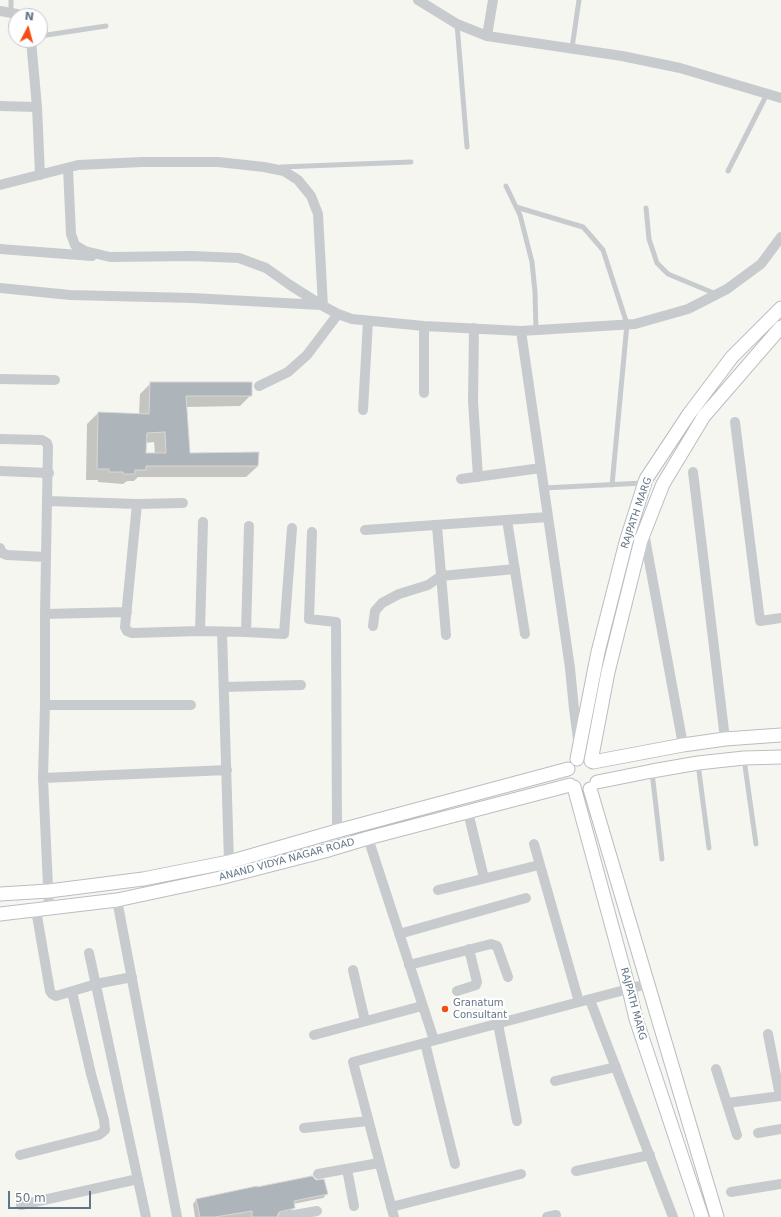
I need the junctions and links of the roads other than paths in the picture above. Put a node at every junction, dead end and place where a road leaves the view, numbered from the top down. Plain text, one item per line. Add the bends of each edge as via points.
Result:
1 (418, 0) edge
2 (493, 0) edge
3 (579, 0) edge
4 (457, 24) junction
5 (106, 26) dead end
6 (48, 35) edge
7 (487, 36) junction
8 (32, 48) edge
9 (572, 48) junction
10 (767, 94) junction
11 (781, 98) edge
12 (0, 106) edge
13 (37, 107) junction
14 (467, 147) dead end
15 (411, 162) dead end
16 (264, 167) junction
17 (68, 168) junction
18 (728, 171) dead end
19 (40, 175) junction
20 (0, 185) edge
21 (506, 186) dead end
22 (516, 207) junction
23 (646, 208) dead end
24 (781, 237) edge
25 (0, 250) edge
26 (110, 257) junction
27 (0, 288) edge
28 (717, 294) junction
29 (323, 306) junction
30 (781, 308) edge
31 (338, 314) junction
32 (368, 321) junction
33 (627, 324) junction
34 (424, 326) junction
35 (781, 326) edge
36 (474, 328) junction
37 (536, 330) junction
38 (521, 331) junction
39 (0, 379) edge
40 (55, 380) dead end
41 (260, 386) dead end
42 (424, 393) dead end
43 (363, 410) dead end
44 (735, 422) dead end
45 (0, 439) edge
46 (541, 468) junction
47 (0, 471) edge
48 (693, 472) dead end
49 (49, 473) junction
50 (478, 477) junction
51 (461, 479) dead end
52 (645, 483) junction
53 (612, 485) junction
54 (544, 488) junction
55 (47, 501) junction
56 (183, 503) dead end
57 (137, 504) junction
58 (548, 517) junction
59 (507, 520) junction
60 (203, 522) dead end
61 (249, 526) dead end
62 (437, 526) junction
63 (292, 528) dead end
64 (365, 530) dead end
65 (312, 532) dead end
66 (644, 533) junction
67 (0, 548) edge
68 (46, 557) junction
69 (515, 568) junction
70 (441, 576) junction
71 (127, 612) junction
72 (44, 614) junction
73 (781, 618) edge
74 (373, 626) dead end
75 (200, 631) junction
76 (222, 632) junction
77 (246, 632) junction
78 (525, 634) dead end
79 (446, 635) dead end
80 (301, 685) dead end
81 (224, 687) junction
82 (45, 705) junction
83 (191, 705) dead end
84 (781, 735) edge
85 (725, 740) junction
86 (683, 745) junction
87 (578, 754) junction
88 (744, 758) junction
89 (780, 758) edge
90 (592, 761) junction
91 (698, 763) junction
92 (568, 769) junction
93 (227, 770) junction
94 (652, 771) junction
95 (43, 778) junction
96 (593, 785) junction
97 (572, 786) junction
98 (468, 812) junction
99 (337, 830) junction
100 (368, 838) junction
101 (534, 844) dead end
102 (756, 844) dead end
103 (709, 848) dead end
104 (662, 859) dead end
105 (229, 862) junction
106 (539, 865) junction
107 (484, 878) junction
108 (438, 890) dead end
109 (48, 891) junction
110 (0, 894) edge
111 (526, 898) dead end
112 (117, 900) junction
113 (49, 908) junction
114 (36, 910) junction
115 (0, 914) edge
116 (399, 934) junction
117 (469, 949) junction
118 (89, 953) dead end
119 (409, 965) junction
120 (353, 970) dead end
121 (132, 977) junction
122 (508, 977) dead end
123 (96, 984) junction
124 (647, 984) junction
125 (629, 989) junction
126 (457, 991) dead end
127 (72, 992) junction
128 (590, 1000) junction
129 (580, 1002) junction
130 (422, 1006) junction
131 (364, 1021) junction
132 (498, 1024) junction
133 (314, 1034) dead end
134 (768, 1034) dead end
135 (429, 1042) junction
136 (616, 1067) junction
137 (716, 1069) dead end
138 (555, 1081) dead end
139 (780, 1096) edge
140 (727, 1103) junction
141 (368, 1121) junction
142 (517, 1121) dead end
143 (304, 1128) dead end
144 (781, 1129) edge
145 (758, 1132) dead end
146 (737, 1135) dead end
147 (20, 1155) dead end
148 (650, 1155) junction
149 (379, 1163) junction
150 (455, 1164) dead end
151 (347, 1168) junction
152 (576, 1170) dead end
153 (318, 1174) dead end
154 (521, 1174) dead end
155 (138, 1179) junction
156 (781, 1184) edge
157 (731, 1192) dead end
158 (21, 1205) dead end
159 (354, 1206) dead end
160 (391, 1207) junction
161 (317, 1211) dead end
162 (146, 1217) edge
163 (177, 1217) edge
164 (283, 1217) edge
165 (394, 1217) edge
166 (673, 1217) edge
167 (702, 1217) edge
168 (718, 1217) edge

1 - 4 street
2 - 7 street
3 - 9 lane
4 - 7 street
4 - 14 lane
5 - 6 lane
7 - 9 street
8 - 13 street
9 - 10 street via 680,68
10 - 11 street
10 - 18 lane
12 - 13 street
13 - 19 street
15 - 16 lane
16 - 17 street via 218,162 142,162 78,165
16 - 29 street via 284,171 298,180 311,196 318,214
17 - 19 street
17 - 26 street via 71,234 76,245 85,251
19 - 20 street
21 - 22 lane
22 - 33 lane via 583,227 603,250
22 - 37 lane via 532,262
23 - 28 lane via 649,239 657,263 668,274
24 - 28 street via 761,264
25 - 26 street
26 - 29 street via 240,258 266,268
27 - 29 street via 70,295 192,298
28 - 33 street via 688,309
29 - 31 street
30 - 52 main road, RAJPATH MARG via 728,363 689,414
31 - 32 street
31 - 41 street via 307,355 288,372
32 - 34 street
32 - 43 street
33 - 37 street
33 - 53 lane
34 - 36 street
34 - 42 street
35 - 66 main road, RAJPATH MARG via 704,416 663,484
36 - 38 street
36 - 50 street via 473,401
37 - 38 street
38 - 46 street
39 - 40 street
44 - 73 street via 760,621
45 - 49 street via 42,440 47,443
46 - 50 street
46 - 54 street
47 - 49 street
48 - 85 street
49 - 55 street
50 - 51 street
52 - 53 lane
52 - 87 main road, RAJPATH MARG via 626,542 598,652
53 - 54 lane
54 - 58 street
55 - 57 street
55 - 68 street
56 - 57 street
57 - 71 street
58 - 59 street
58 - 87 street via 570,668
59 - 62 street
59 - 69 street
60 - 75 street
61 - 77 street
62 - 64 street
62 - 70 street
63 - 77 street via 284,634
65 - 99 street via 309,619 336,622
66 - 86 street
66 - 90 main road, RAJPATH MARG via 608,672
67 - 68 street via 2,553 7,555
68 - 72 street
69 - 70 street
69 - 78 street
70 - 74 street via 428,585 399,594 382,603 376,611
70 - 79 street
71 - 72 street
71 - 75 street via 125,627 132,633
72 - 82 street
75 - 76 street
76 - 77 street
76 - 81 street
80 - 81 street
81 - 93 street
82 - 83 street
82 - 95 street
84 - 85 main road
85 - 86 main road
86 - 90 main road
87 - 90 main road
87 - 92 main road
88 - 89 main road
88 - 91 main road
88 - 102 lane
90 - 96 main road via 599,770 599,778
91 - 94 main road
91 - 103 lane
92 - 97 main road via 566,776
92 - 99 main road, ANAND VIDYA NAGAR ROAD
93 - 95 street
93 - 105 street
94 - 96 main road
94 - 104 lane
95 - 109 street
96 - 97 main road via 587,790 578,790
96 - 124 main road, RAJPATH MARG
97 - 98 main road, ANAND VIDYA NAGAR ROAD
97 - 125 main road, RAJPATH MARG
98 - 100 main road, ANAND VIDYA NAGAR ROAD
98 - 107 street
99 - 105 main road, ANAND VIDYA NAGAR ROAD
100 - 112 main road, ANAND VIDYA NAGAR ROAD via 242,872
100 - 116 street
101 - 106 street
105 - 109 main road, ANAND VIDYA NAGAR ROAD via 143,879
106 - 107 street
106 - 129 street
107 - 108 street
109 - 110 main road, ANAND VIDYA NAGAR ROAD
109 - 113 street
111 - 116 street
112 - 113 main road, ANAND VIDYA NAGAR ROAD
112 - 121 street
113 - 114 main road, ANAND VIDYA NAGAR ROAD
114 - 115 main road, ANAND VIDYA NAGAR ROAD
114 - 127 street via 50,991 56,996
116 - 119 street
117 - 119 street
117 - 122 street via 491,944 498,946
117 - 126 street via 477,982 476,985
118 - 123 street
119 - 130 street
120 - 131 street
121 - 123 street
121 - 163 street
123 - 127 street
123 - 155 street
124 - 125 street
124 - 168 main road, RAJPATH MARG
125 - 128 street
125 - 167 main road, RAJPATH MARG via 636,1019
127 - 147 street via 105,1130 99,1135
128 - 129 street
128 - 136 street
129 - 132 street
130 - 131 street
130 - 135 street
131 - 133 street
132 - 135 street
132 - 142 street
134 - 139 street
135 - 141 street via 353,1062
135 - 150 street
136 - 138 street
136 - 148 street
137 - 140 street
139 - 140 street
140 - 146 street
141 - 143 street
141 - 149 street
144 - 145 street
148 - 152 street
148 - 166 street
149 - 151 street
149 - 160 street
151 - 153 street
151 - 159 street
154 - 160 street
155 - 158 street
155 - 162 street
156 - 157 street
160 - 165 street
161 - 164 street

